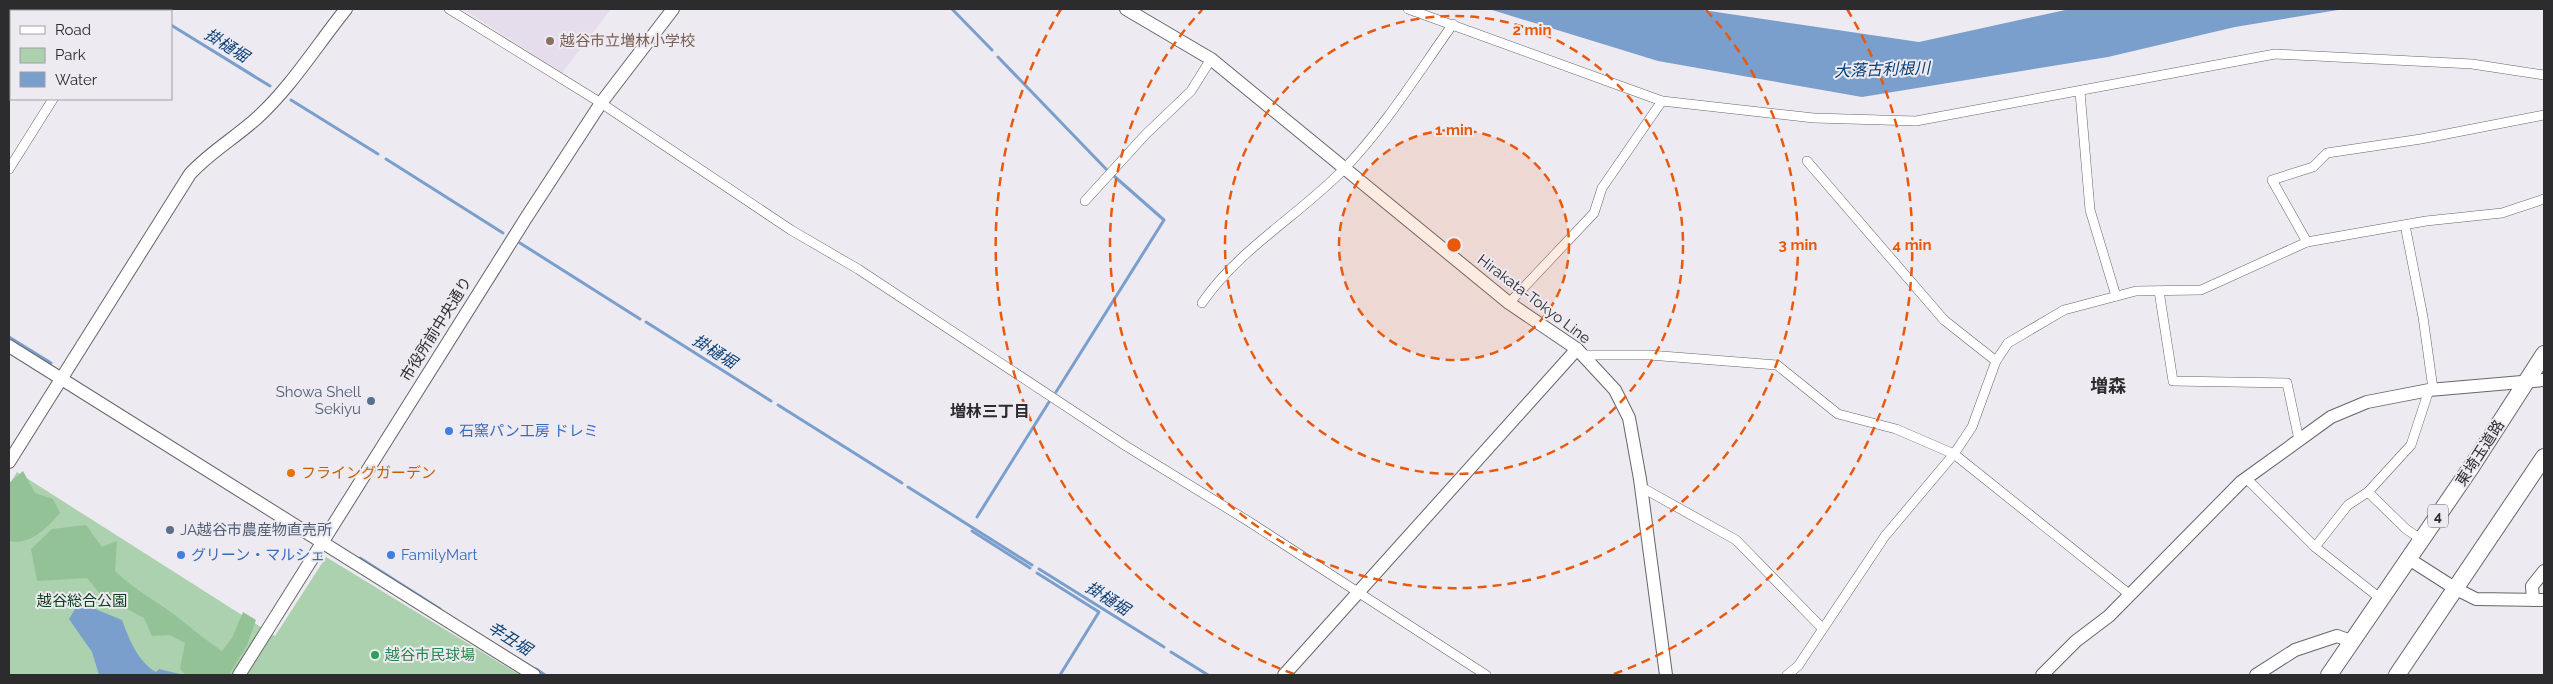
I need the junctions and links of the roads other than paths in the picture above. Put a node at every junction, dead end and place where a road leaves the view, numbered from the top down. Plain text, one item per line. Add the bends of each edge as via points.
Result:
1 (346, 9) edge
2 (449, 9) edge
3 (674, 9) edge
4 (1126, 9) edge
5 (1408, 9) edge
6 (1453, 24) junction
7 (1211, 59) junction
8 (2544, 75) edge
9 (2080, 92) junction
10 (52, 100) edge
11 (1662, 101) junction
12 (601, 103) junction
13 (2544, 115) edge
14 (1808, 161) dead end
15 (9, 169) edge
16 (1344, 169) junction
17 (2544, 199) edge
18 (1085, 201) dead end
19 (2405, 225) junction
20 (2307, 242) junction
21 (2159, 291) junction
22 (2116, 296) junction
23 (1202, 303) dead end
24 (1510, 303) junction
25 (9, 346) edge
26 (1580, 352) junction
27 (2544, 354) edge
28 (1996, 361) junction
29 (60, 379) junction
30 (2544, 380) edge
31 (2527, 381) junction
32 (2431, 389) junction
33 (2299, 440) junction
34 (1954, 454) junction
35 (2544, 457) edge
36 (9, 462) edge
37 (2246, 478) junction
38 (1642, 487) junction
39 (2368, 492) junction
40 (2422, 540) junction
41 (322, 542) junction
42 (2315, 547) junction
43 (2409, 559) junction
44 (2544, 571) edge
45 (2456, 590) junction
46 (1359, 594) junction
47 (2130, 594) junction
48 (2381, 598) junction
49 (2539, 600) edge
50 (1822, 628) junction
51 (2351, 641) junction
52 (2404, 671) edge
53 (239, 675) edge
54 (534, 675) edge
55 (1284, 675) edge
56 (1486, 675) edge
57 (1666, 675) edge
58 (1787, 675) edge
59 (2043, 675) edge
60 (2256, 675) edge
61 (2328, 675) edge

1 - 29 street via 257,118 206,157 190,174
2 - 12 street
3 - 12 street, 市役所前中央通り
4 - 7 street, Hirakata-Tokyo Line
5 - 6 street
6 - 11 street
6 - 16 street
7 - 16 street, Hirakata-Tokyo Line
7 - 18 street via 1191,91 1145,135
8 - 9 street via 2472,64 2276,54
9 - 11 street via 1916,121 1814,118
9 - 22 street via 2090,210
10 - 15 street
11 - 24 street via 1602,188 1594,212
12 - 41 street, 市役所前中央通り
12 - 46 street via 790,230 858,269 1126,446
13 - 20 street via 2327,153 2313,167 2272,180
14 - 28 street via 1944,320
16 - 23 street via 1218,280
16 - 24 street, Hirakata-Tokyo Line
17 - 19 street via 2502,212
19 - 20 street
19 - 32 street via 2423,317
20 - 21 street via 2201,290
21 - 22 street via 2136,291
21 - 33 street via 2173,381 2287,383
22 - 28 street via 2064,310 2008,343
24 - 26 street, Hirakata-Tokyo Line
25 - 29 street
26 - 34 street via 1776,365 1838,414 1896,429
26 - 38 street, Hirakata-Tokyo Line via 1615,390 1629,418
26 - 46 street
27 - 31 highway, 東埼玉道路 / 4
28 - 34 street via 1972,427
29 - 36 street
29 - 41 street
30 - 31 street
31 - 32 street
31 - 40 highway, 東埼玉道路 / 4
32 - 33 street via 2367,402 2331,417
32 - 39 street via 2411,445
33 - 37 street
34 - 47 street
34 - 50 street via 1885,536
35 - 45 highway
37 - 42 street
37 - 47 street
38 - 50 street via 1736,540
38 - 57 street, Hirakata-Tokyo Line
39 - 40 street
39 - 42 street via 2348,505
40 - 43 highway, 東埼玉道路 / 4
41 - 53 street, 市役所前中央通り
41 - 54 street
42 - 48 street
43 - 45 street
43 - 48 highway, 東埼玉道路 / 4
44 - 49 street via 2532,586
45 - 49 street via 2476,599
45 - 52 highway
46 - 55 street
46 - 56 street
47 - 59 street
48 - 51 highway, 東埼玉道路 / 4
50 - 58 street via 1798,666
51 - 60 street via 2337,636 2295,650
51 - 61 highway, 東埼玉道路 / 4

